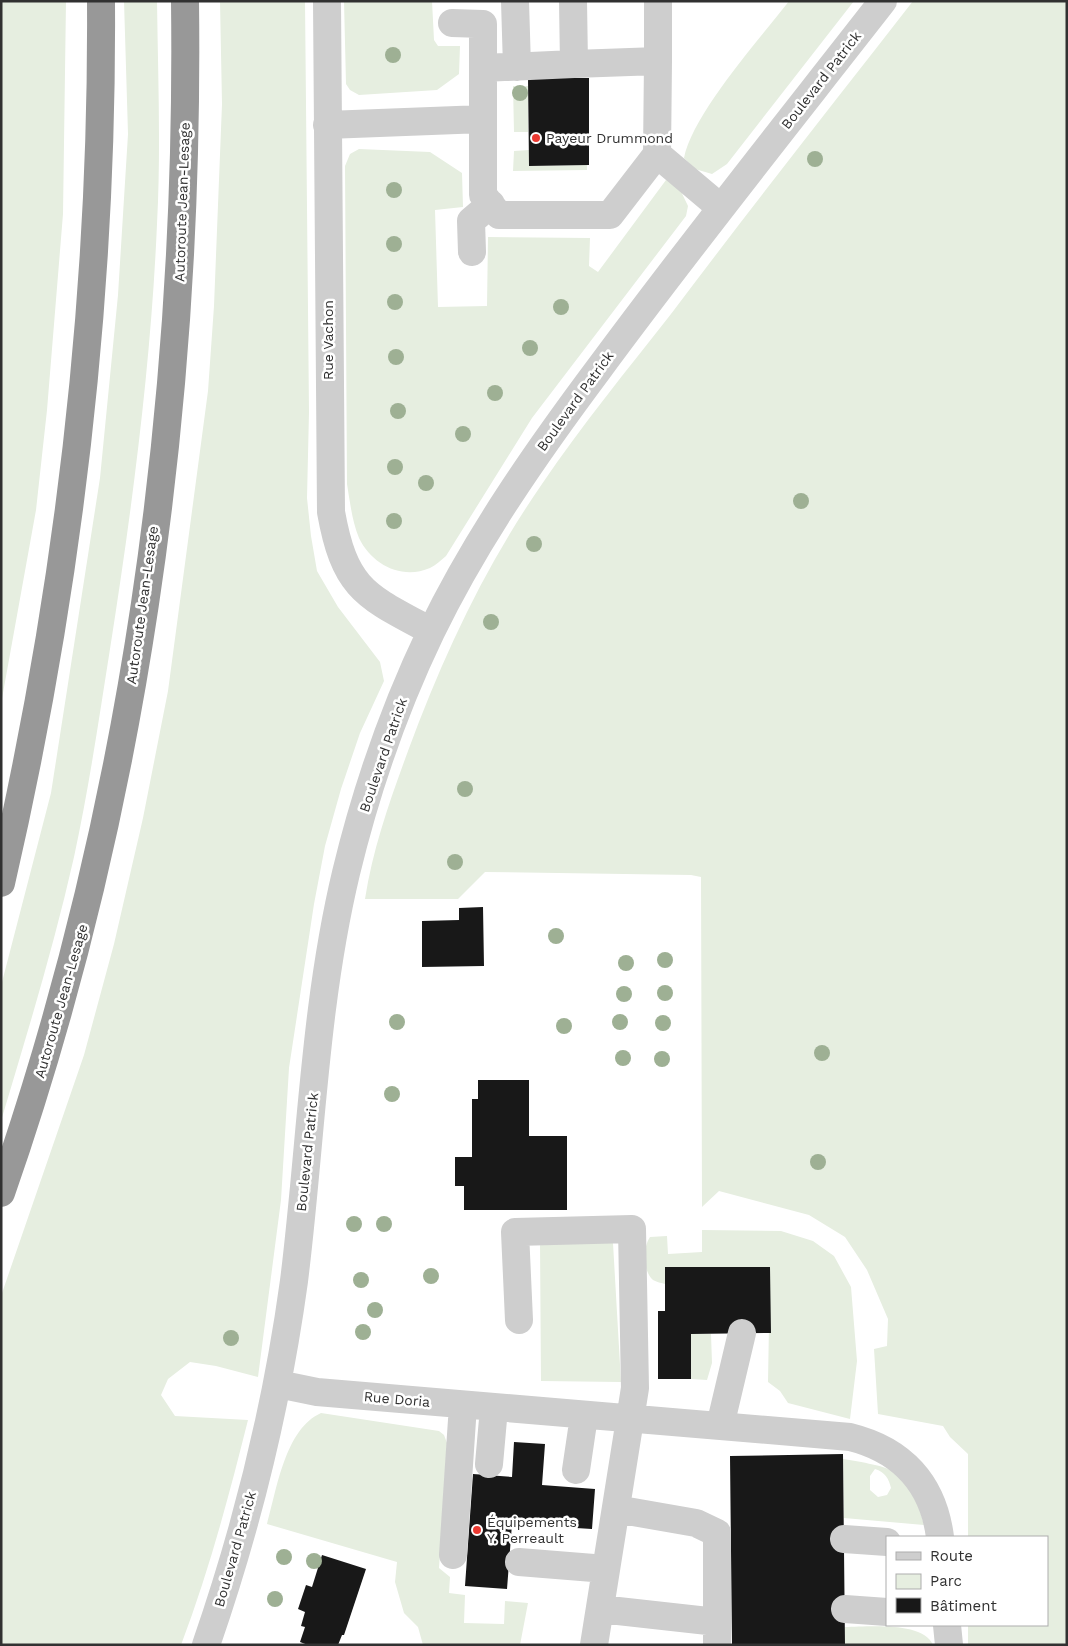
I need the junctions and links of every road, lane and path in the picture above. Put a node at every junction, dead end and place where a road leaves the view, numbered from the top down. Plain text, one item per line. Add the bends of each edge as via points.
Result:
1 (101, 1) edge
2 (185, 1) edge
3 (326, 1) edge
4 (515, 1) edge
5 (573, 1) edge
6 (658, 1) edge
7 (883, 1) edge
8 (452, 23) dead end
9 (658, 61) junction
10 (574, 64) junction
11 (516, 67) junction
12 (483, 68) junction
13 (483, 119) junction
14 (327, 124) junction
15 (657, 154) junction
16 (491, 204) junction
17 (721, 208) junction
18 (472, 252) dead end
19 (431, 631) junction
20 (1, 883) edge
21 (1, 1193) edge
22 (519, 1320) dead end
23 (742, 1333) dead end
24 (278, 1384) junction
25 (463, 1405) junction
26 (505, 1409) junction
27 (584, 1416) junction
28 (631, 1420) junction
29 (720, 1426) junction
30 (489, 1464) dead end
31 (576, 1470) dead end
32 (616, 1509) junction
33 (940, 1536) edge
34 (844, 1539) dead end
35 (886, 1542) edge
36 (453, 1555) dead end
37 (519, 1562) dead end
38 (606, 1569) junction
39 (600, 1609) junction
40 (845, 1609) dead end
41 (886, 1612) edge
42 (721, 1624) edge
43 (947, 1626) edge
44 (206, 1645) edge
45 (594, 1645) edge
46 (949, 1645) edge

1 - 20 highway via 97,224 77,454 43,675
2 - 21 highway, Autoroute Jean-Lesage via 184,147 177,312 139,634 112,791 87,908 40,1074
3 - 14 street, Rue Vachon
4 - 11 street
5 - 10 street
6 - 9 street
7 - 17 street, Boulevard Patrick
8 - 12 street via 483,24
9 - 10 street
9 - 15 street
10 - 11 street
11 - 12 street
12 - 13 street
13 - 14 street
13 - 16 street via 484,195
14 - 19 street, Rue Vachon via 329,492 334,530 346,567 358,586 380,603
15 - 16 street via 610,215 499,215
15 - 17 street
16 - 18 street via 471,222
17 - 19 street, Boulevard Patrick via 650,298 543,445 468,563
19 - 24 street, Boulevard Patrick via 380,756 356,833 337,916
22 - 28 street via 515,1221 632,1229 635,1388
23 - 29 street
24 - 25 street, Rue Doria via 316,1392
24 - 44 street, Boulevard Patrick via 239,1544
25 - 26 street, Rue Doria
25 - 36 street
26 - 27 street, Rue Doria
26 - 30 street
27 - 28 street, Rue Doria
27 - 31 street
28 - 29 street, Rue Doria
28 - 32 street
29 - 33 street, Rue Doria via 808,1431 850,1436 874,1443 912,1470 926,1490 937,1515
32 - 38 street
32 - 42 street via 696,1523 724,1539
34 - 35 street
37 - 38 street
38 - 39 street
39 - 42 street
39 - 45 street
40 - 41 street
43 - 46 street

